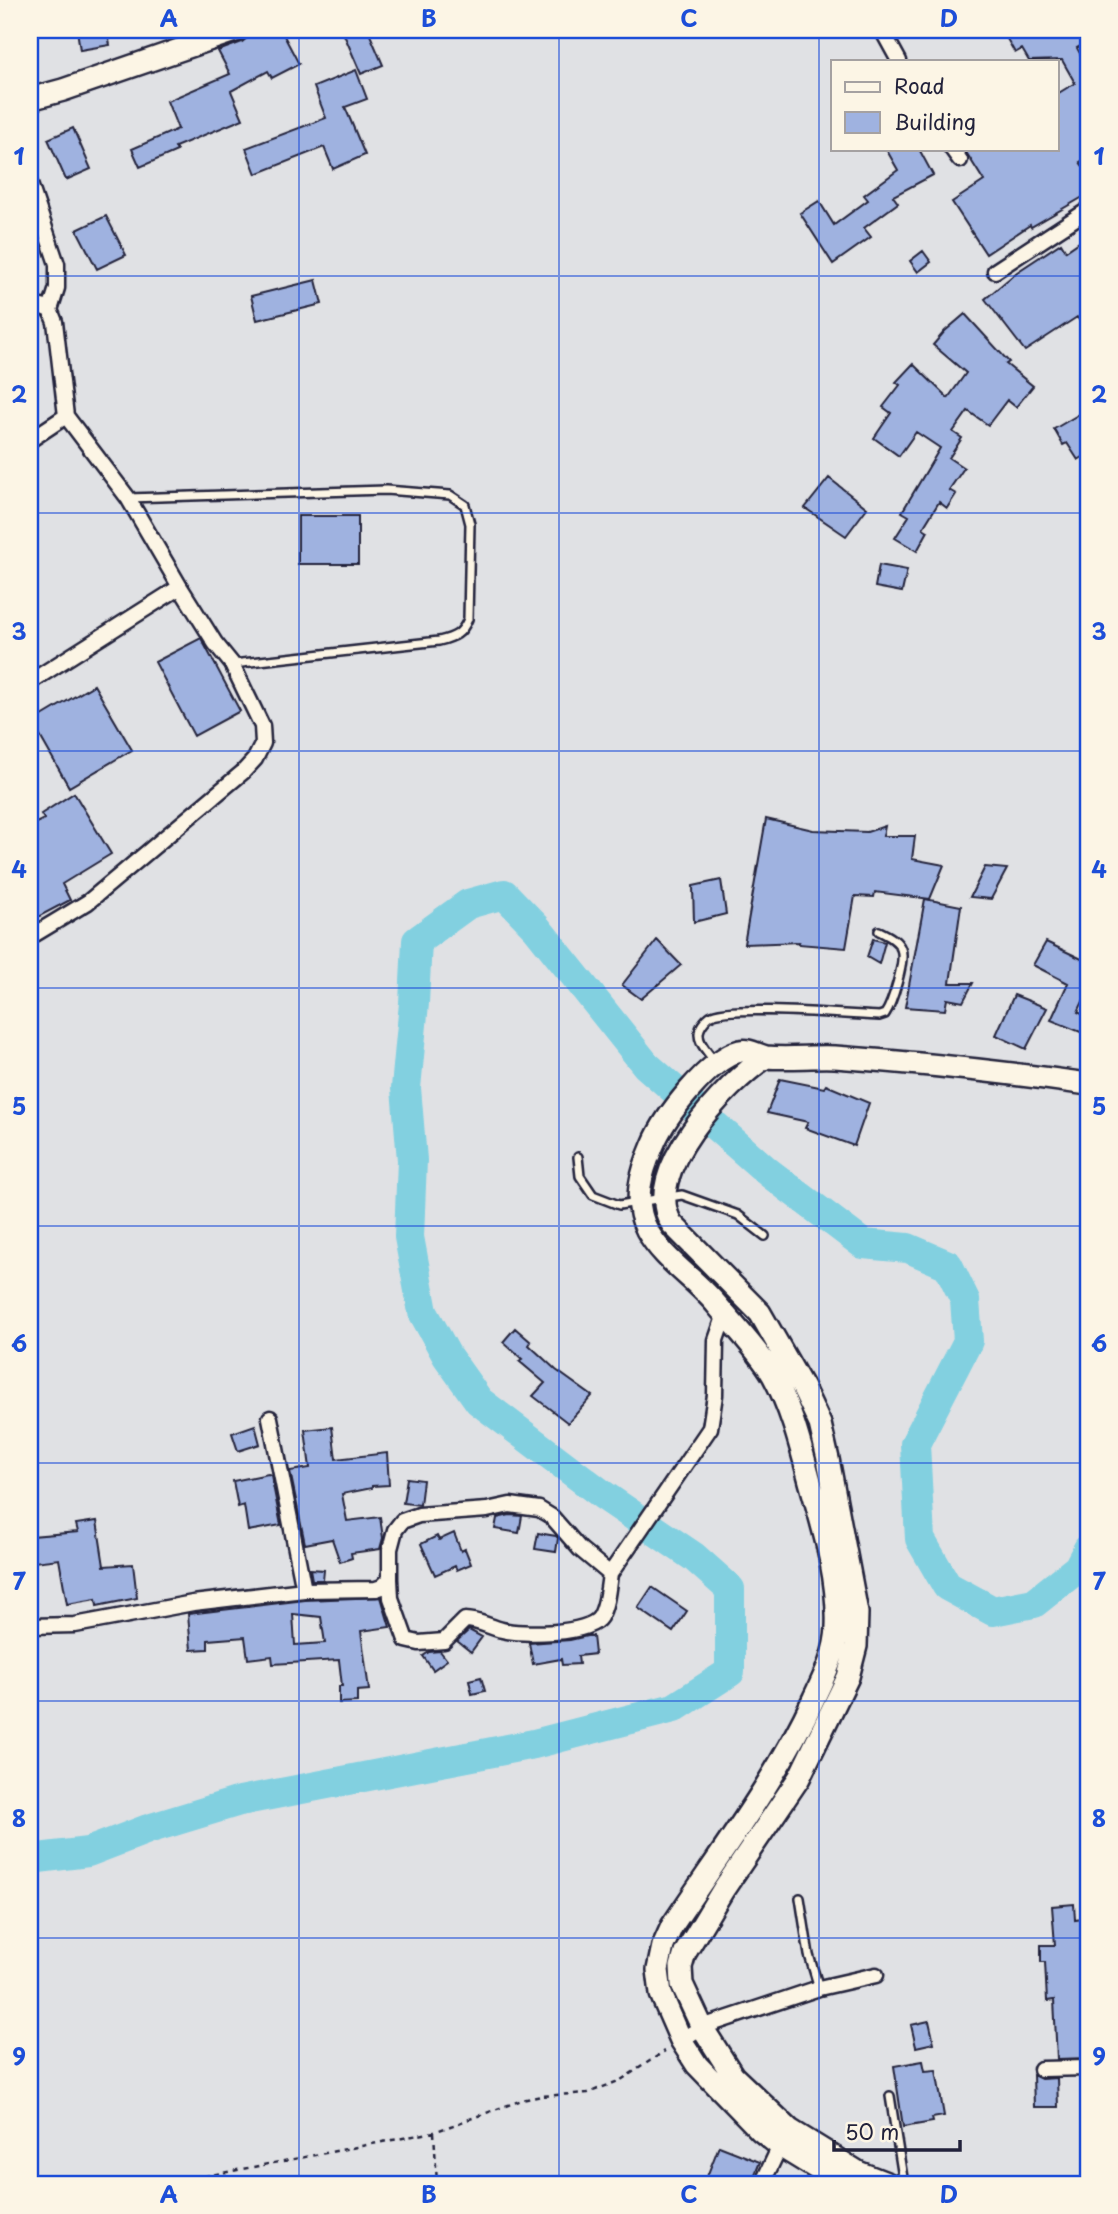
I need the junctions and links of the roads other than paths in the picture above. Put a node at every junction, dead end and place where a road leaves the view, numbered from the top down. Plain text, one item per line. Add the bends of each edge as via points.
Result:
1 (237, 30) edge
2 (882, 30) edge
3 (898, 60) edge
4 (30, 99) edge
5 (30, 184) edge
6 (1088, 210) edge
7 (995, 271) dead end
8 (30, 307) edge
9 (50, 310) junction
10 (66, 416) junction
11 (30, 440) edge
12 (128, 498) junction
13 (180, 587) junction
14 (232, 664) junction
15 (30, 681) edge
16 (879, 931) dead end
17 (30, 937) edge
18 (766, 1056) junction
19 (717, 1065) junction
20 (1088, 1084) edge
21 (578, 1157) dead end
22 (662, 1197) junction
23 (638, 1201) junction
24 (765, 1236) dead end
25 (725, 1314) junction
26 (270, 1418) dead end
27 (610, 1574) junction
28 (390, 1579) junction
29 (304, 1590) junction
30 (30, 1626) edge
31 (800, 1898) dead end
32 (876, 1975) dead end
33 (819, 1988) junction
34 (702, 2027) junction
35 (681, 2040) junction
36 (1088, 2068) edge
37 (1041, 2069) dead end
38 (890, 2096) dead end
39 (780, 2146) junction
40 (876, 2182) edge
41 (762, 2184) edge
42 (842, 2184) edge
43 (904, 2184) edge

1 - 4 street
2 - 3 street
5 - 9 street via 57,264 57,288
6 - 7 street
8 - 9 street
9 - 10 street
10 - 11 street
10 - 12 street
12 - 13 street
12 - 14 lane via 386,490 450,495 465,505 470,524 468,619 456,636
13 - 14 street
13 - 15 street
14 - 17 street via 261,726 263,743 255,759 88,902
16 - 19 lane via 895,940 902,960 885,1014 742,1010 711,1015 700,1027 700,1042
18 - 19 street via 746,1050
18 - 20 street via 833,1057
18 - 22 street via 713,1103 682,1146
19 - 23 street via 698,1080 657,1134 642,1171
21 - 23 lane via 580,1176 593,1195 619,1205
22 - 23 lane
22 - 24 lane via 682,1195 738,1215
22 - 34 street via 672,1224 760,1314 820,1424 857,1613 856,1646 848,1677 799,1778 685,1954 682,1984
23 - 25 street via 649,1233
25 - 27 street via 716,1340 710,1428
25 - 35 street via 771,1372 788,1404 825,1536 837,1629 831,1661 801,1727 663,1945 658,1970 661,1994
26 - 29 street
27 - 28 street via 552,1517 539,1509 510,1505 402,1521 390,1549
27 - 28 street via 600,1617 583,1628 515,1632 465,1620 444,1641 419,1643 406,1640 391,1598
28 - 29 street via 376,1589
29 - 30 street via 75,1625
31 - 33 lane
32 - 33 street
33 - 34 street
34 - 35 street
34 - 40 street via 733,2076 790,2130
35 - 39 street via 696,2065
36 - 37 street
38 - 43 lane
39 - 41 street
39 - 42 street

